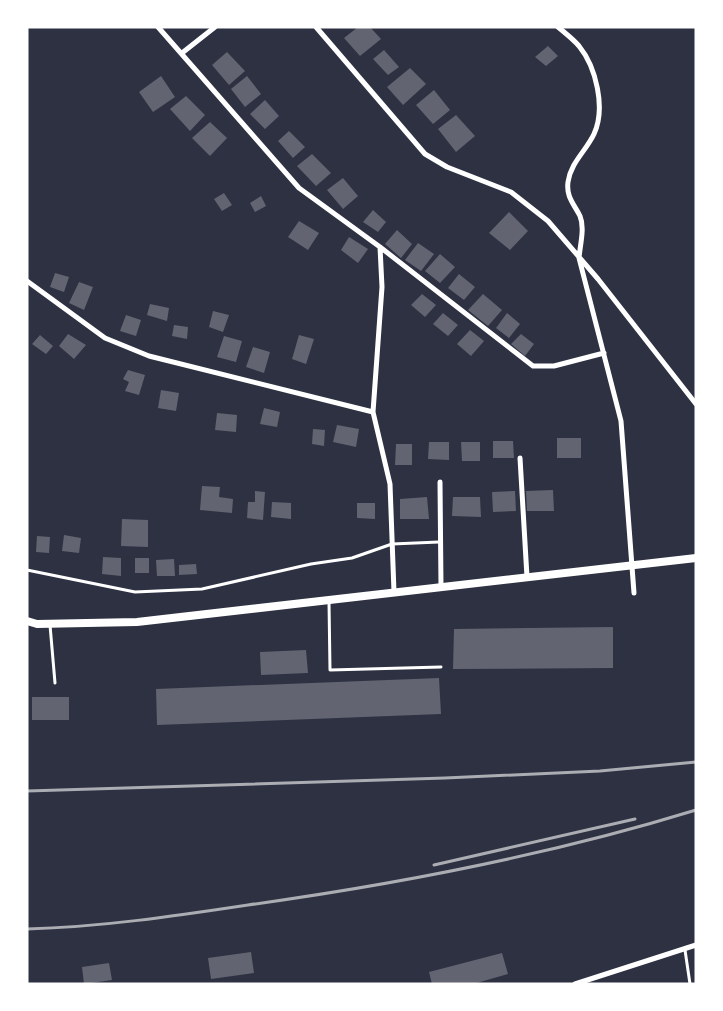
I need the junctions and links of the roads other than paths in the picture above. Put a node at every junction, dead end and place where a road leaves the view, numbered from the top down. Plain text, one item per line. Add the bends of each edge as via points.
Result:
1 (158, 27) edge
2 (215, 27) edge
3 (316, 27) edge
4 (558, 27) edge
5 (182, 53) junction
6 (380, 247) junction
7 (579, 258) junction
8 (27, 281) edge
9 (604, 353) junction
10 (696, 404) edge
11 (373, 412) junction
12 (520, 458) dead end
13 (440, 482) dead end
14 (440, 542) junction
15 (392, 544) junction
16 (696, 558) edge
17 (632, 565) junction
18 (27, 570) edge
19 (527, 577) junction
20 (441, 587) junction
21 (394, 592) junction
22 (634, 593) dead end
23 (329, 600) junction
24 (27, 621) edge
25 (50, 624) junction
26 (441, 667) dead end
27 (55, 683) dead end
28 (696, 945) edge
29 (685, 948) junction
30 (575, 984) edge
31 (690, 984) edge

1 - 5 street
2 - 5 street
3 - 7 street via 425,154 511,192 548,221
4 - 7 street via 578,45 589,62 599,104 599,122 568,178 567,191 582,232
5 - 6 street via 299,188
6 - 9 street via 533,366 554,366
6 - 11 street via 382,287
7 - 9 street
7 - 10 street
8 - 11 street via 105,338 149,356
9 - 17 street via 621,421
11 - 15 street via 390,484
12 - 19 street
13 - 14 street
14 - 15 lane
14 - 20 street
15 - 18 lane via 352,558 202,589 135,592
15 - 21 street
16 - 17 main road
17 - 19 main road
17 - 22 street
19 - 20 main road
20 - 21 main road
21 - 23 main road
23 - 25 main road via 138,622
23 - 26 lane via 330,670
24 - 25 main road
25 - 27 lane
28 - 29 street
29 - 30 street
29 - 31 lane

